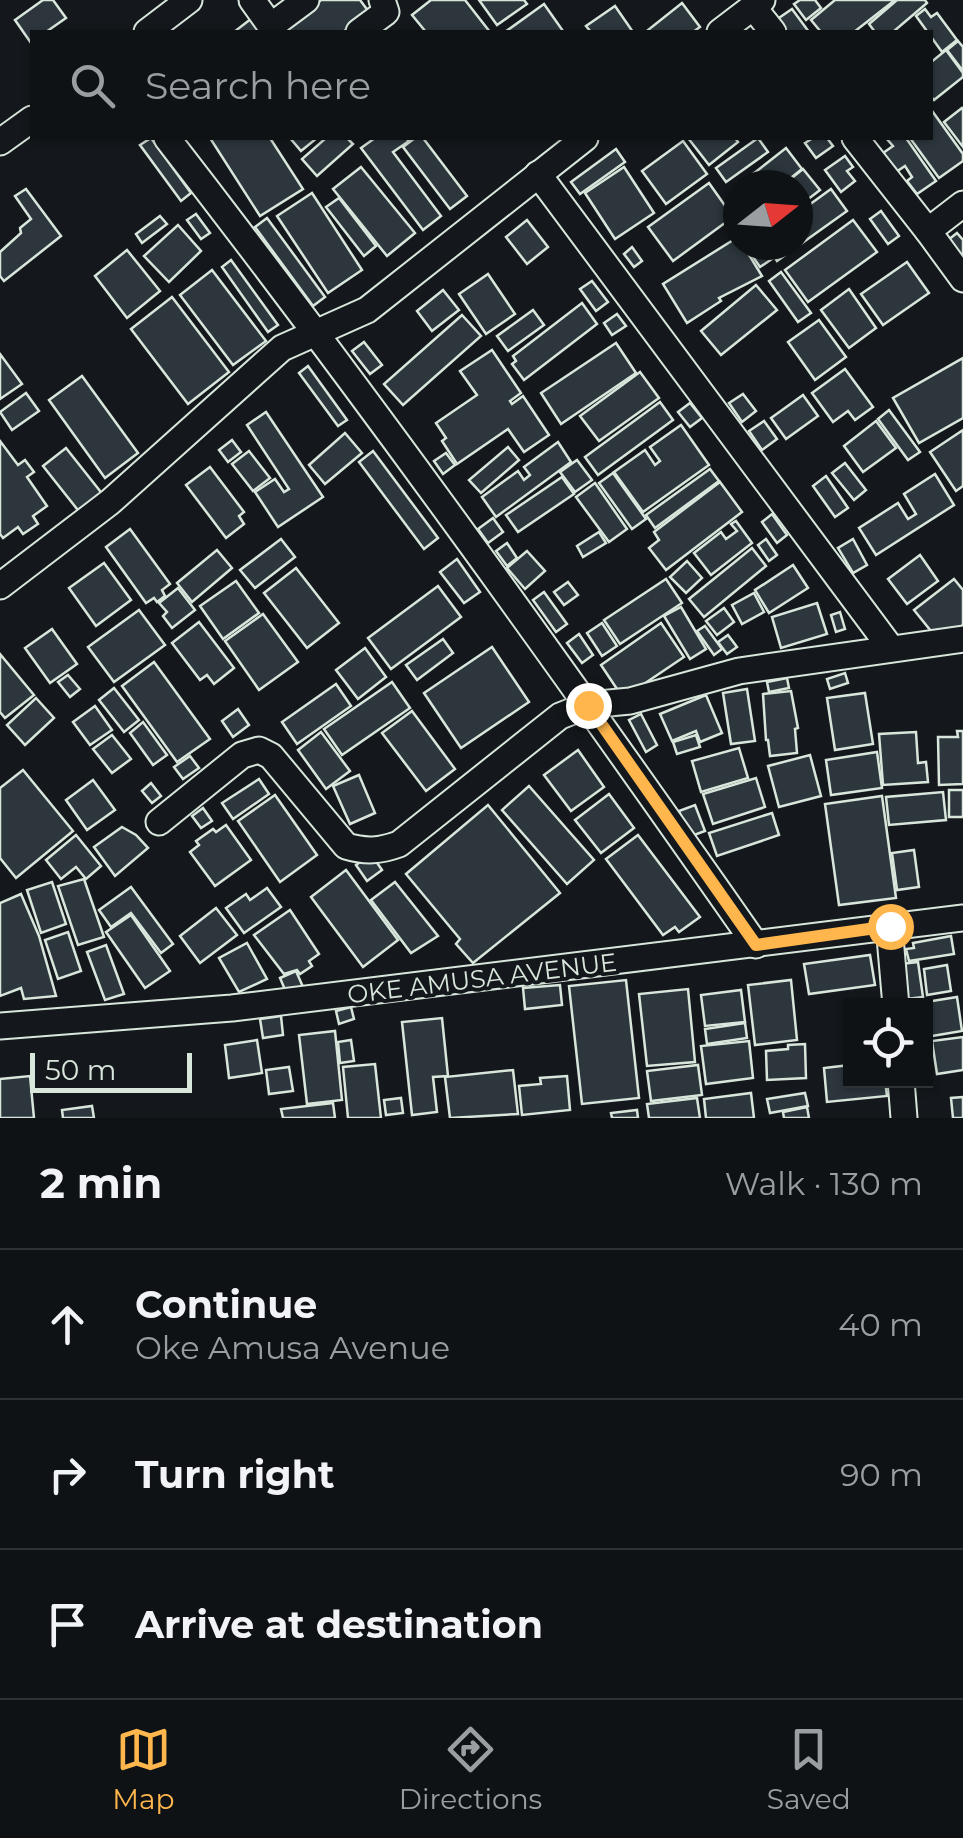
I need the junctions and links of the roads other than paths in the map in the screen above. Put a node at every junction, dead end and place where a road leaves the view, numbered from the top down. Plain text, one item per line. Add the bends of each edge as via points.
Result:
1 (252, 0) edge
2 (306, 0) edge
3 (382, 0) edge
4 (182, 2) edge
5 (757, 3) edge
6 (273, 29) edge
7 (149, 30) edge
8 (363, 30) edge
9 (723, 30) edge
10 (772, 30) edge
11 (30, 120) edge
12 (170, 140) edge
13 (582, 140) edge
14 (857, 140) edge
15 (0, 142) edge
16 (538, 174) junction
17 (963, 204) edge
18 (928, 231) junction
19 (963, 279) edge
20 (317, 332) junction
21 (0, 586) edge
22 (963, 638) edge
23 (890, 647) junction
24 (588, 705) junction
25 (159, 822) dead end
26 (963, 918) edge
27 (890, 926) junction
28 (756, 945) junction
29 (895, 998) edge
30 (0, 1026) edge
31 (902, 1088) edge
32 (904, 1118) edge

1 - 6 street
2 - 6 street
3 - 8 street via 386,12
4 - 7 street
5 - 9 street
5 - 10 street
11 - 15 street
12 - 20 street
13 - 16 street
14 - 18 street
16 - 20 street via 367,310
16 - 23 street
17 - 18 street
18 - 19 street
20 - 21 street via 282,348 110,502
20 - 24 street
22 - 23 street
23 - 24 street
24 - 25 street via 560,716 399,844 382,850 346,846 259,750 242,755
24 - 28 street
26 - 27 street, OKE AMUSA AVENUE
27 - 28 street, OKE AMUSA AVENUE
27 - 29 street
28 - 30 street, OKE AMUSA AVENUE via 232,1008
31 - 32 street

